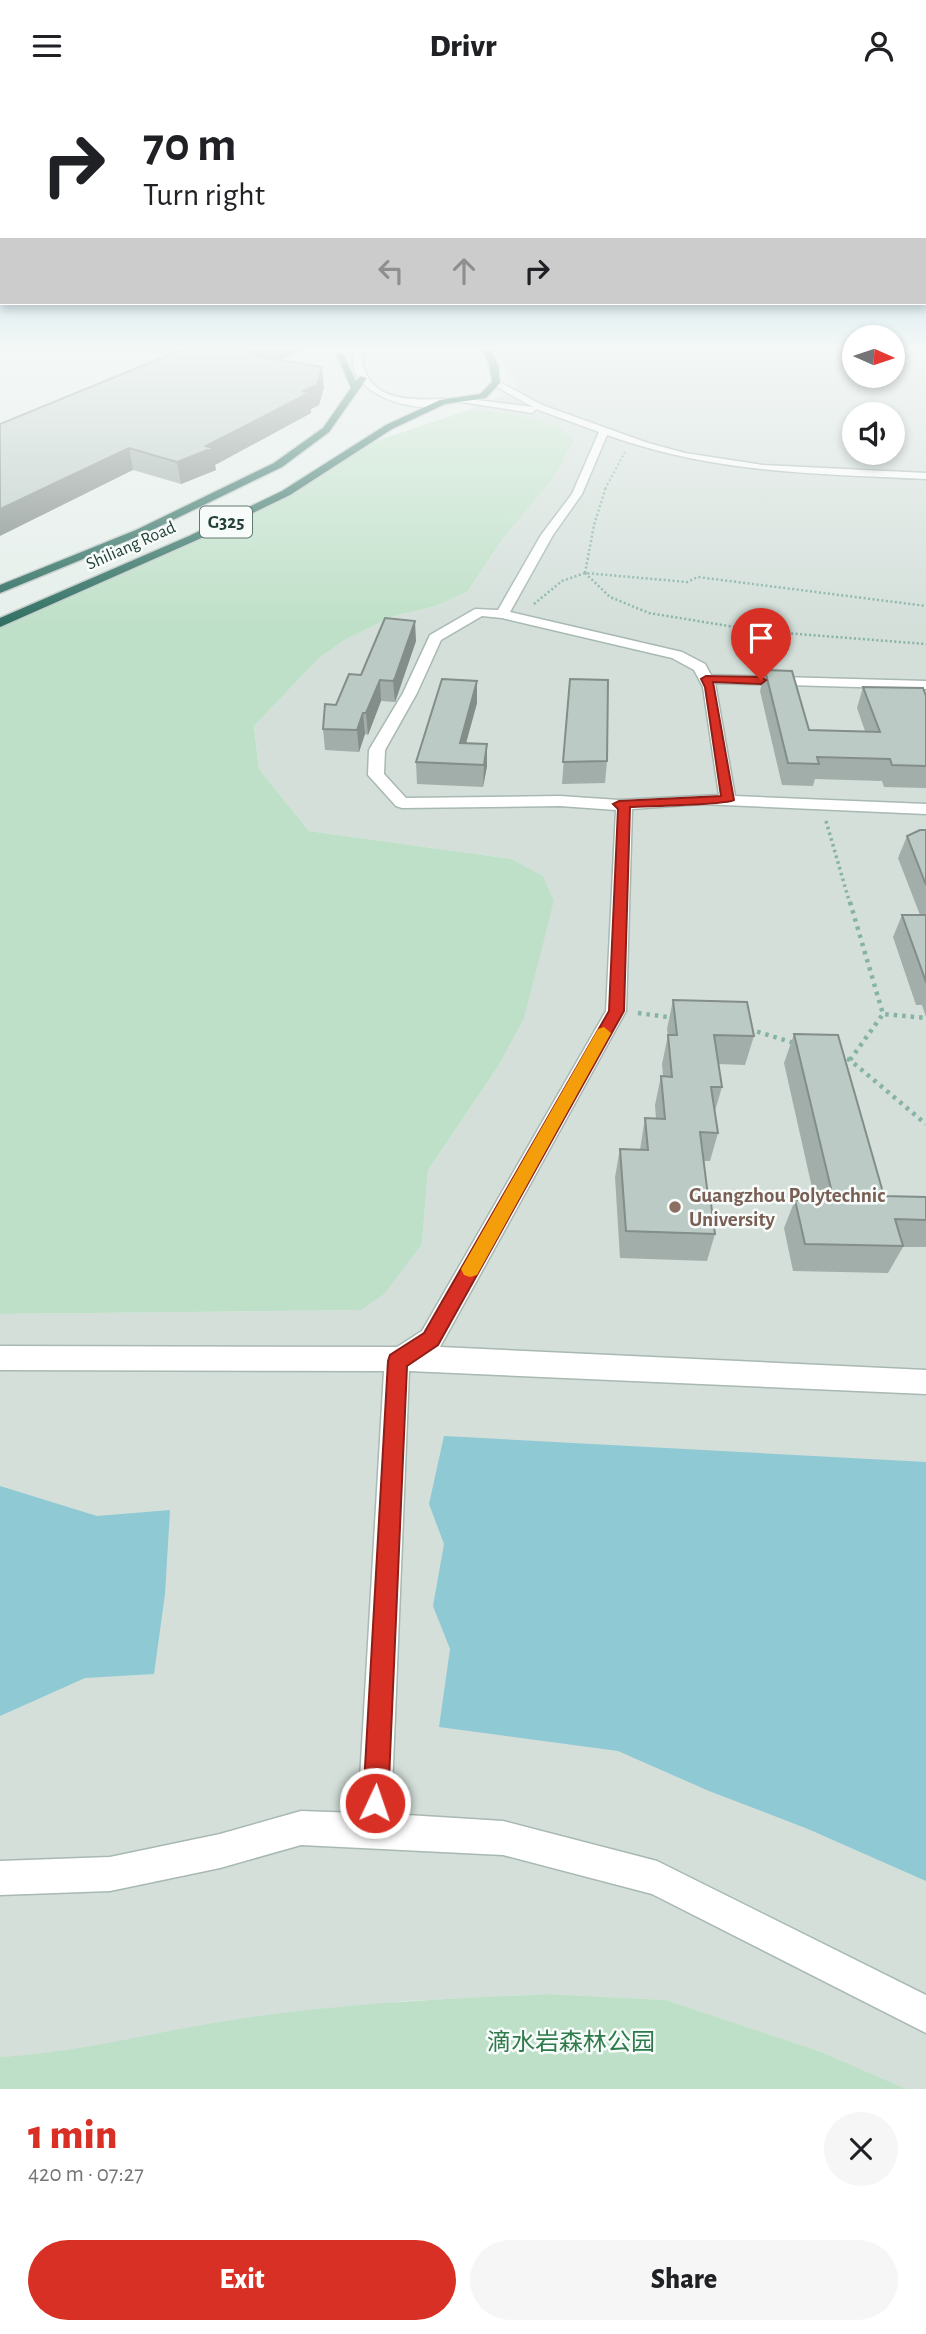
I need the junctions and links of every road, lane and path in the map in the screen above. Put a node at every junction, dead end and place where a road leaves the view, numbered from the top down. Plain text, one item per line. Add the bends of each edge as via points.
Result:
1 (312, 440) edge
2 (366, 440) edge
3 (600, 440) edge
4 (629, 440) edge
5 (637, 443) junction
6 (926, 476) edge
7 (585, 573) junction
8 (0, 589) edge
9 (926, 606) edge
10 (502, 614) junction
11 (524, 619) junction
12 (0, 622) edge
13 (926, 644) edge
14 (706, 679) junction
15 (926, 685) edge
16 (728, 800) junction
17 (619, 804) junction
18 (821, 804) junction
19 (926, 809) edge
20 (616, 1011) junction
21 (883, 1014) junction
22 (926, 1018) edge
23 (683, 1019) edge
24 (743, 1027) edge
25 (797, 1044) edge
26 (837, 1056) edge
27 (850, 1060) junction
28 (926, 1124) edge
29 (0, 1358) edge
30 (397, 1361) junction
31 (926, 1382) edge
32 (374, 1831) junction
33 (0, 1878) edge
34 (926, 2015) edge

1 - 8 highway, Shiliang Road / G325 via 278,465 140,532
2 - 12 highway, Shiliang Road / G325 via 286,493
3 - 10 street via 578,494 547,535
4 - 5 street
5 - 6 street via 760,470
5 - 7 path via 608,479
7 - 9 path via 687,582 698,576
7 - 11 path via 544,594
7 - 13 path via 610,597 649,613 759,631
10 - 11 street
10 - 17 street via 480,612 435,638 377,750 376,775 402,803
11 - 14 street via 677,655 700,667
14 - 15 street
14 - 16 street
16 - 17 street
16 - 18 street
17 - 20 street via 624,807
18 - 19 street
18 - 21 path
20 - 23 path
20 - 30 street via 431,1339
21 - 22 path
21 - 27 path
24 - 25 path
26 - 27 path
27 - 28 path
29 - 30 street
30 - 31 street
30 - 32 street
32 - 33 street via 300,1828 220,1851 110,1874
32 - 34 street via 503,1838 657,1878

